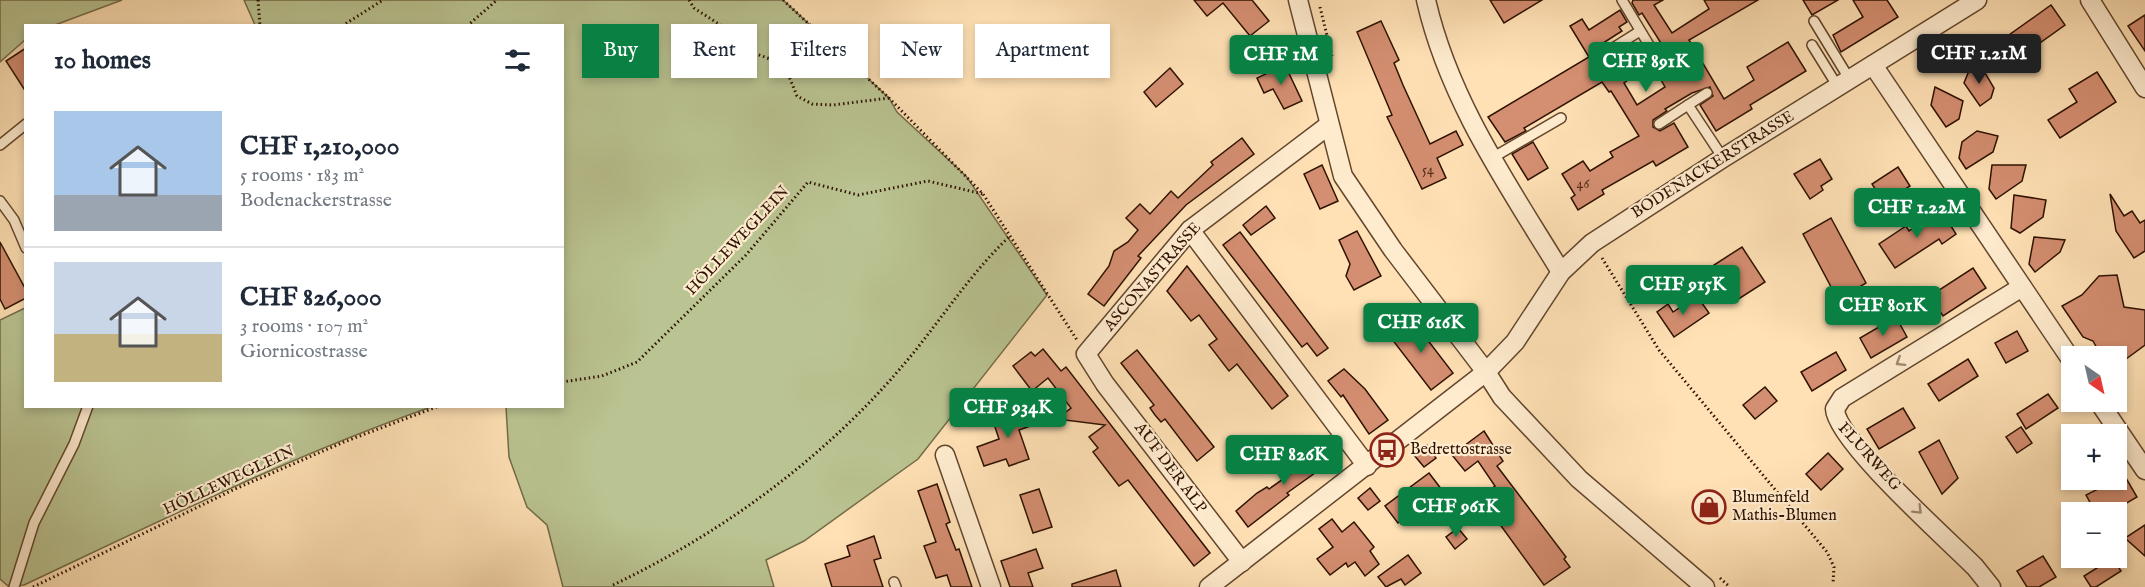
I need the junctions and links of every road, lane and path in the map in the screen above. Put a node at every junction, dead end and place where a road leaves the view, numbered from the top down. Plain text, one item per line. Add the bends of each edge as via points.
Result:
1 (258, 0) edge
2 (383, 0) edge
3 (497, 0) edge
4 (688, 0) edge
5 (783, 0) edge
6 (1298, 0) edge
7 (1317, 0) edge
8 (1426, 0) edge
9 (1622, 0) edge
10 (1977, 0) edge
11 (2090, 0) edge
12 (1814, 21) dead end
13 (260, 24) edge
14 (345, 24) edge
15 (469, 24) edge
16 (1640, 31) junction
17 (1812, 45) dead end
18 (1614, 48) dead end
19 (1658, 60) dead end
20 (1335, 65) dead end
21 (1873, 66) junction
22 (1844, 84) junction
23 (2145, 88) edge
24 (1707, 93) dead end
25 (889, 98) junction
26 (1688, 105) junction
27 (1562, 118) dead end
28 (1659, 124) dead end
29 (1329, 125) junction
30 (24, 126) edge
31 (0, 145) edge
32 (1492, 158) junction
33 (1723, 158) junction
34 (982, 194) junction
35 (0, 201) edge
36 (1190, 230) junction
37 (1009, 237) junction
38 (24, 243) edge
39 (1592, 243) junction
40 (1561, 272) junction
41 (2022, 287) junction
42 (2062, 346) edge
43 (1086, 354) junction
44 (1486, 372) junction
45 (564, 382) edge
46 (87, 408) edge
47 (434, 408) edge
48 (2106, 412) edge
49 (945, 455) dead end
50 (1367, 466) junction
51 (2145, 470) edge
52 (1242, 562) junction
53 (1709, 579) edge
54 (1833, 583) dead end
55 (613, 585) dead end
56 (14, 587) edge
57 (33, 587) edge
58 (990, 587) edge
59 (1209, 587) edge
60 (1730, 587) edge
61 (1991, 587) edge

1 - 13 path
2 - 14 path
3 - 15 path
4 - 25 path via 751,52 778,63 788,74 797,96 812,104
5 - 25 path
6 - 29 street
7 - 20 path
8 - 32 street via 1436,42 1456,92
9 - 16 lane
10 - 21 street, BODENACKERSTRASSE
11 - 23 street
12 - 22 lane
16 - 18 lane
16 - 19 lane
17 - 22 lane
21 - 22 street, BODENACKERSTRASSE
21 - 41 street
22 - 33 street, BODENACKERSTRASSE
24 - 26 lane
25 - 34 path
26 - 28 lane
26 - 33 lane
27 - 32 lane
29 - 36 street, ASCONASTRASSE
29 - 44 street via 1343,176 1393,250
30 - 31 lane
32 - 40 street
33 - 39 street, BODENACKERSTRASSE
34 - 37 path
34 - 45 path, HÖLLEWEGLEIN via 928,181 858,195 808,182 746,255 637,362 602,376
35 - 38 lane
36 - 43 street, ASCONASTRASSE
36 - 50 street
37 - 43 path
37 - 55 path via 990,255 910,358 858,414 803,464 730,520
39 - 40 street, BODENACKERSTRASSE
39 - 54 path via 1659,350 1827,552 1834,567
40 - 44 street, BODENACKERSTRASSE via 1515,342
41 - 42 street
41 -> 61 street, FLURWEG via 1842,398 1835,409 1838,424 1860,452
43 - 52 street, AUF DER ALP
44 - 50 street, BODENACKERSTRASSE
44 - 53 street via 1502,396 1579,479
46 - 56 lane via 74,444 34,523
47 - 57 path, HÖLLEWEGLEIN via 235,489
48 - 51 street
49 - 58 street
50 - 52 street, BODENACKERSTRASSE
52 - 59 street, BODENACKERSTRASSE
53 - 60 path

